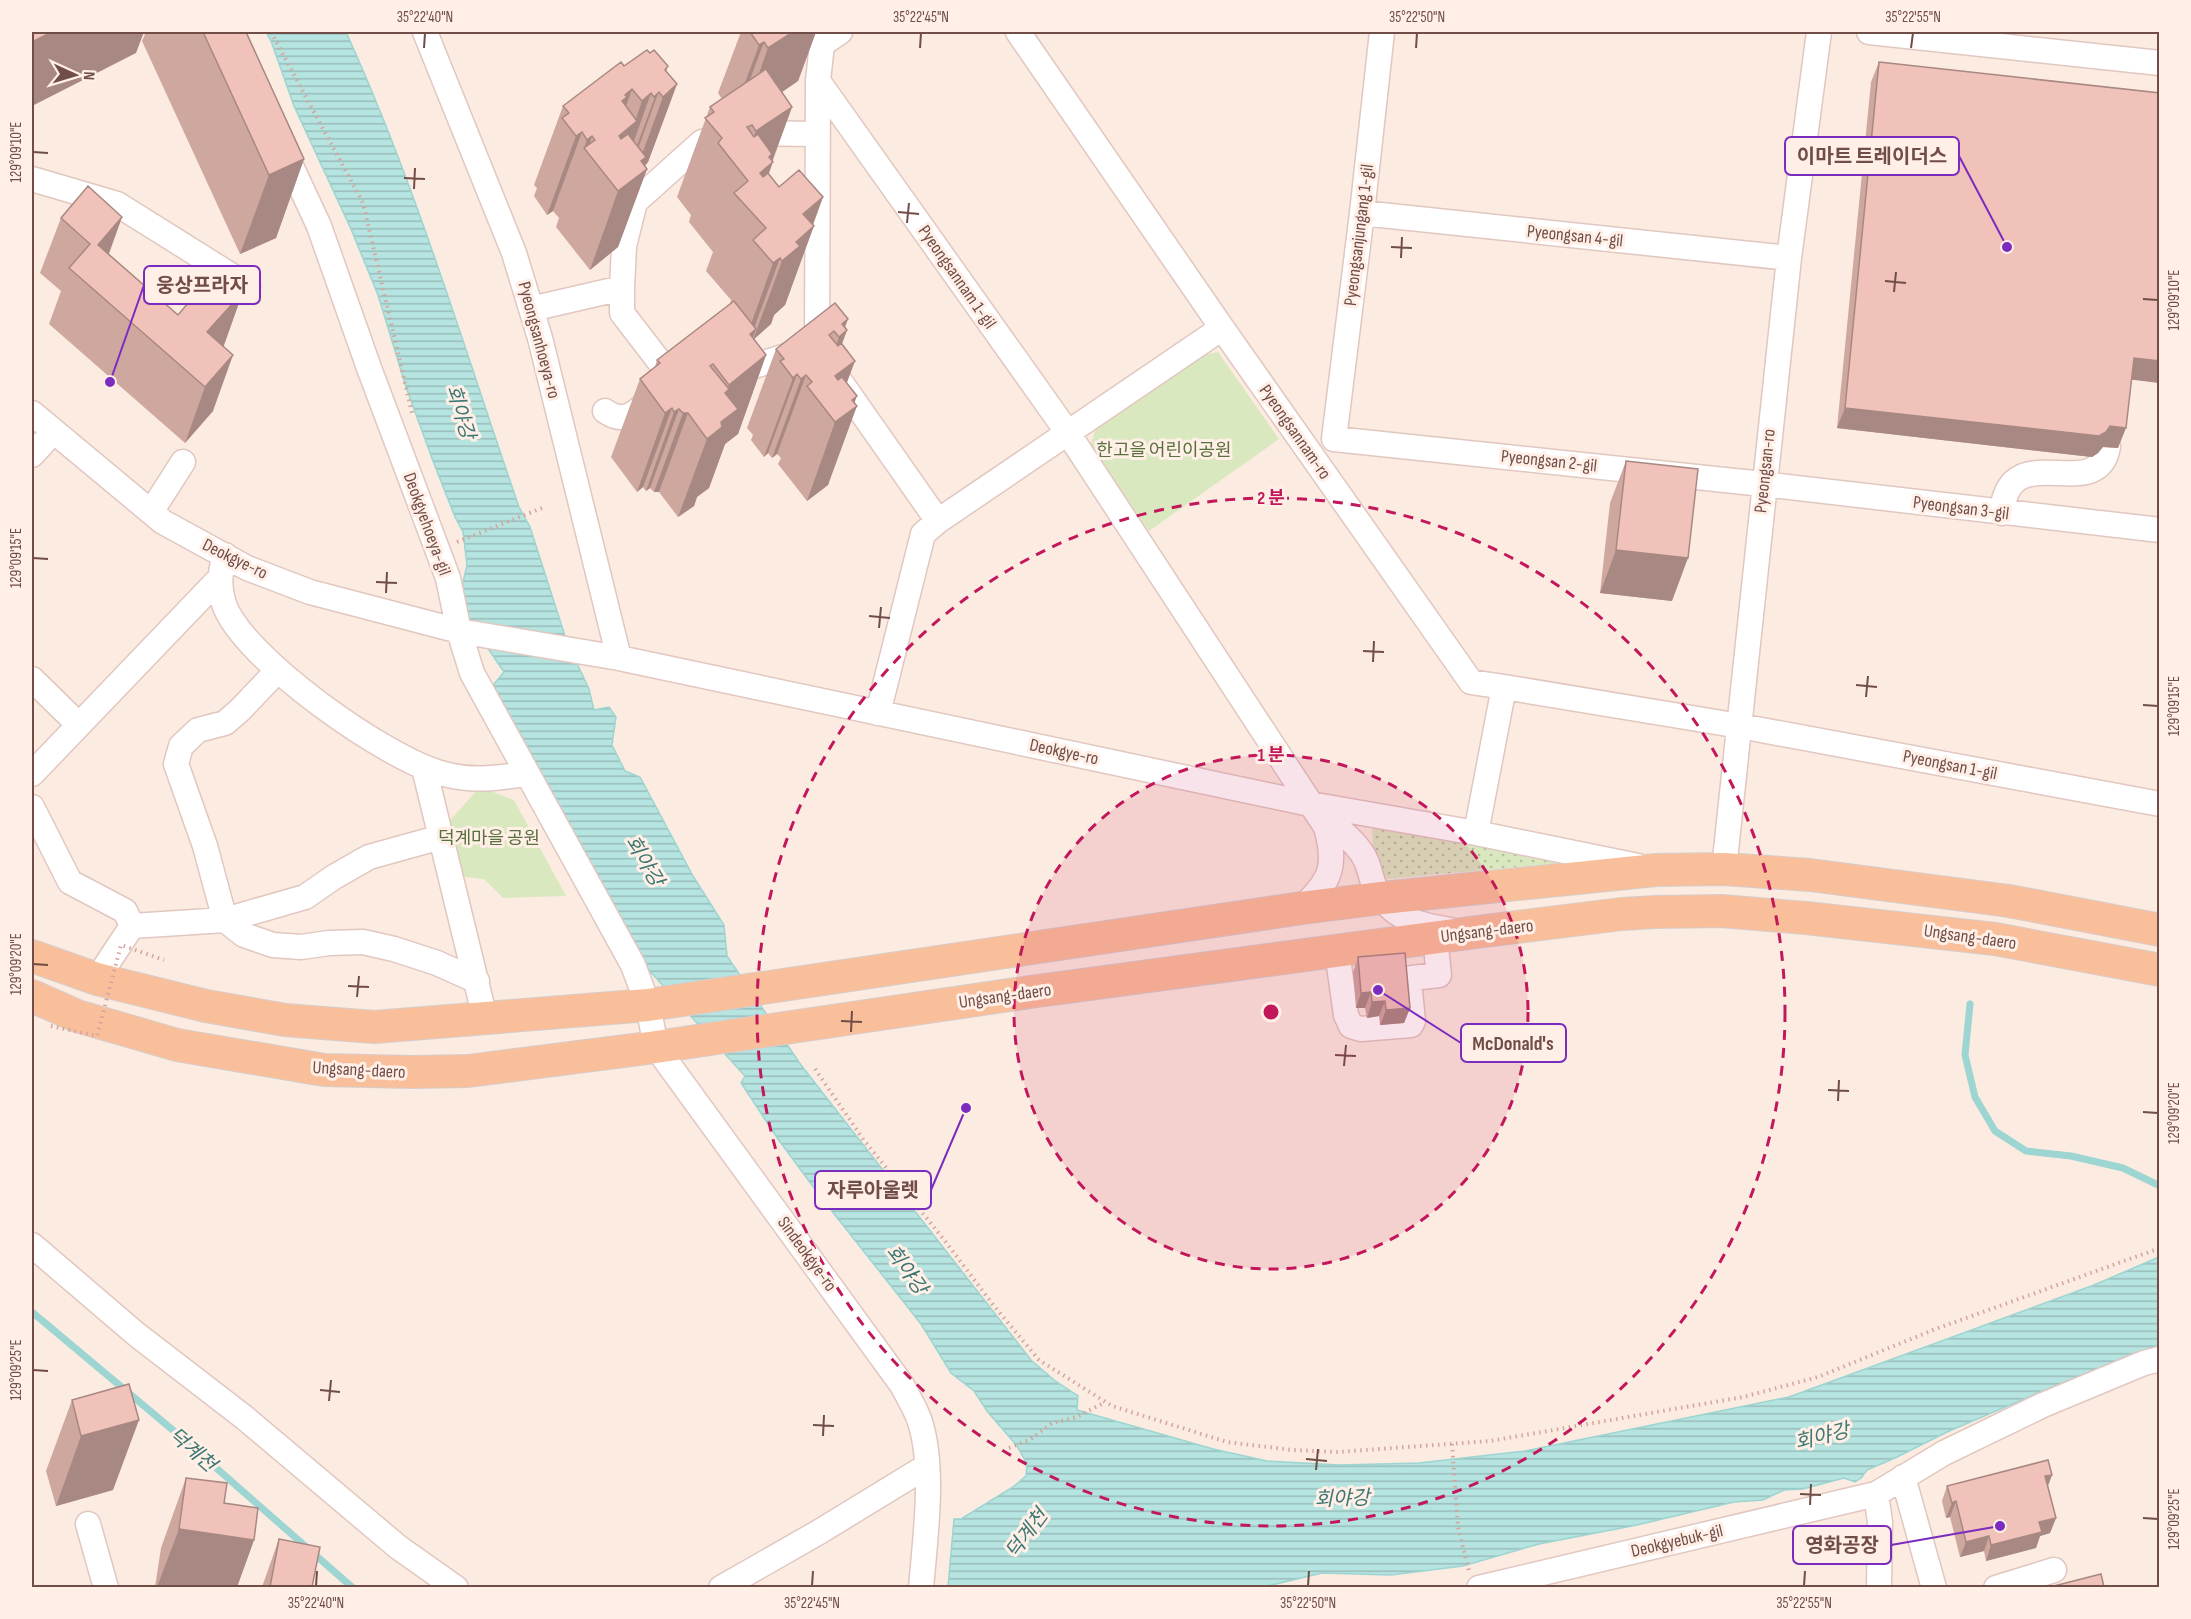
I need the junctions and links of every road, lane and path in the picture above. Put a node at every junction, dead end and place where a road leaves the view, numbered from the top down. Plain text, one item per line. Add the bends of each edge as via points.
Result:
1 (271, 32) edge
2 (425, 32) edge
3 (840, 32) edge
4 (1018, 32) edge
5 (1382, 32) edge
6 (1819, 32) edge
7 (1869, 32) edge
8 (2160, 63) edge
9 (818, 81) junction
10 (274, 129) edge
11 (817, 134) junction
12 (32, 179) edge
13 (1362, 213) junction
14 (1789, 258) junction
15 (248, 286) dead end
16 (622, 288) junction
17 (531, 309) junction
18 (1222, 328) junction
19 (815, 347) junction
20 (672, 378) junction
21 (604, 411) dead end
22 (32, 413) edge
23 (414, 421) dead end
24 (53, 432) junction
25 (1068, 433) junction
26 (1334, 439) junction
27 (2108, 447) edge
28 (32, 455) edge
29 (1311, 455) junction
30 (183, 462) dead end
31 (1763, 484) junction
32 (542, 508) dead end
33 (151, 512) junction
34 (2002, 513) junction
35 (938, 521) junction
36 (2160, 530) edge
37 (462, 539) dead end
38 (225, 555) junction
39 (218, 580) junction
40 (467, 632) junction
41 (611, 657) junction
42 (277, 671) junction
43 (32, 679) edge
44 (1504, 687) junction
45 (878, 713) junction
46 (79, 725) junction
47 (1740, 726) junction
48 (424, 768) junction
49 (32, 774) edge
50 (526, 774) junction
51 (1310, 804) junction
52 (2160, 804) edge
53 (32, 807) edge
54 (1476, 833) junction
55 (441, 837) junction
56 (1724, 869) junction
57 (1656, 870) junction
58 (1382, 898) junction
59 (1302, 908) junction
60 (1721, 911) junction
61 (225, 920) junction
62 (132, 926) junction
63 (2160, 930) edge
64 (1469, 933) junction
65 (1435, 938) junction
66 (1336, 951) junction
67 (32, 956) edge
68 (164, 960) dead end
69 (2160, 970) edge
70 (98, 980) junction
71 (477, 981) junction
72 (32, 996) edge
73 (657, 1003) junction
74 (485, 1018) junction
75 (51, 1026) dead end
76 (656, 1047) junction
77 (814, 1069) dead end
78 (32, 1245) edge
79 (2160, 1248) edge
80 (2160, 1359) edge
81 (1105, 1402) junction
82 (1452, 1444) junction
83 (1009, 1448) dead end
84 (927, 1466) junction
85 (1903, 1477) junction
86 (1876, 1494) junction
87 (88, 1524) dead end
88 (2054, 1570) dead end
89 (1475, 1583) edge
90 (106, 1587) edge
91 (456, 1587) edge
92 (721, 1587) edge
93 (921, 1587) edge
94 (1879, 1587) edge
95 (1934, 1587) edge
96 (1996, 1587) edge

1 - 23 path via 363,203
2 - 17 street, Pyeongsanhoeya-ro via 480,164
3 - 9 street via 822,44
4 - 18 street, Pyeongsannam-ro
5 - 13 street, Pyeongsanjungang 1-gil
6 - 14 street, Pyeongsan-ro
7 - 8 street
9 - 11 street
9 - 25 street, Pyeongsannam 1-gil
10 - 40 street, Deokgyehoeya-gil via 319,226
11 - 16 street via 734,133 702,142 635,202 624,246
11 - 19 street
12 - 15 street via 117,204
13 - 14 street, Pyeongsan 4-gil
13 - 26 street, Pyeongsanjungang 1-gil
14 - 31 street, Pyeongsan-ro
16 - 17 street
16 - 20 street via 622,313
17 - 41 street, Pyeongsanhoeya-ro
18 - 25 street
18 - 29 street, Pyeongsannam-ro
19 - 20 street via 736,373
19 - 35 street
20 - 21 street via 631,415 614,418
22 - 24 street, Deokgye-ro
24 - 28 street
24 - 33 street, Deokgye-ro
25 - 35 street
25 - 51 street, Pyeongsannam 1-gil
26 - 29 street
26 - 31 street, Pyeongsan 2-gil
27 - 34 street via 2103,460 2091,471 2037,472 2020,478 2003,499
29 - 44 street, Pyeongsannam-ro via 1471,682
30 - 33 street
31 - 34 street, Pyeongsan 3-gil
31 - 47 street, Pyeongsan-ro
32 - 37 path
33 - 38 street, Deokgye-ro
34 - 36 street, Pyeongsan 3-gil
35 - 45 street via 923,534
38 - 39 street
38 - 40 street, Deokgye-ro via 247,568 310,592
39 - 42 street via 236,629
39 - 46 street
40 - 41 street, Deokgye-ro
40 - 50 street, Deokgyehoeya-gil via 472,673
41 - 45 street, Deokgye-ro
42 - 48 street via 349,725
42 - 61 street via 225,723 198,730 181,746 176,764 205,846
43 - 46 street
44 - 47 street, Pyeongsannam-ro
44 - 54 street
45 - 51 street, Deokgye-ro
46 - 49 street
47 - 52 street, Pyeongsan 1-gil
47 - 56 street, Pyeongsan-ro
48 - 50 street via 478,780
48 - 55 street
50 - 73 street, Deokgyehoeya-gil
51 - 54 street, Deokgye-ro
51 - 58 street via 1362,854
51 - 59 street via 1326,827 1332,848 1331,868 1326,882
53 - 62 street via 70,882 125,911
54 - 57 street, Deokgye-ro
55 - 61 street via 369,858 305,897
55 - 71 street
56 - 57 main road
56 - 60 main road, Pyeongsan-ro
56 - 63 main road via 1810,875 1998,900
57 - 58 main road
58 - 59 main road
58 - 64 street via 1399,915 1418,924
59 - 73 main road
60 - 64 main road, Ungsang-daero via 1622,914
60 - 69 main road, Ungsang-daero via 1995,939
61 - 62 street
61 - 71 street via 244,935 273,945 363,942 437,963
62 - 70 street
64 - 65 main road, Ungsang-daero
65 - 66 main road, Ungsang-daero
65 - 66 street via 1439,975 1409,981 1411,1025 1361,1029 1351,1026
66 - 76 main road, Ungsang-daero
67 - 70 main road
68 - 75 path, bridge via 121,945 97,1036
70 - 74 main road via 285,1020 374,1027
71 - 74 street
72 - 76 main road, Ungsang-daero via 77,1016 177,1045 324,1070 468,1071
73 - 74 main road
73 - 76 street, Sindeokgye-ro
76 - 84 street, Sindeokgye-ro via 902,1384 921,1423
77 - 81 path via 863,1139 1039,1360
78 - 91 street via 398,1547
79 - 82 path via 1778,1389 1490,1442
80 - 85 street, Deokgyebuk-gil via 2043,1405
81 - 82 path via 1227,1442 1292,1450 1338,1452
81 - 83 path via 1077,1417 1052,1423 1031,1439
82 - 89 path via 1458,1527
84 - 92 street
84 - 93 street, Sindeokgye-ro
85 - 86 street, Deokgyebuk-gil
85 - 95 street
86 - 89 street, Deokgyebuk-gil
86 - 94 street via 1880,1522
87 - 90 street
88 - 96 street

